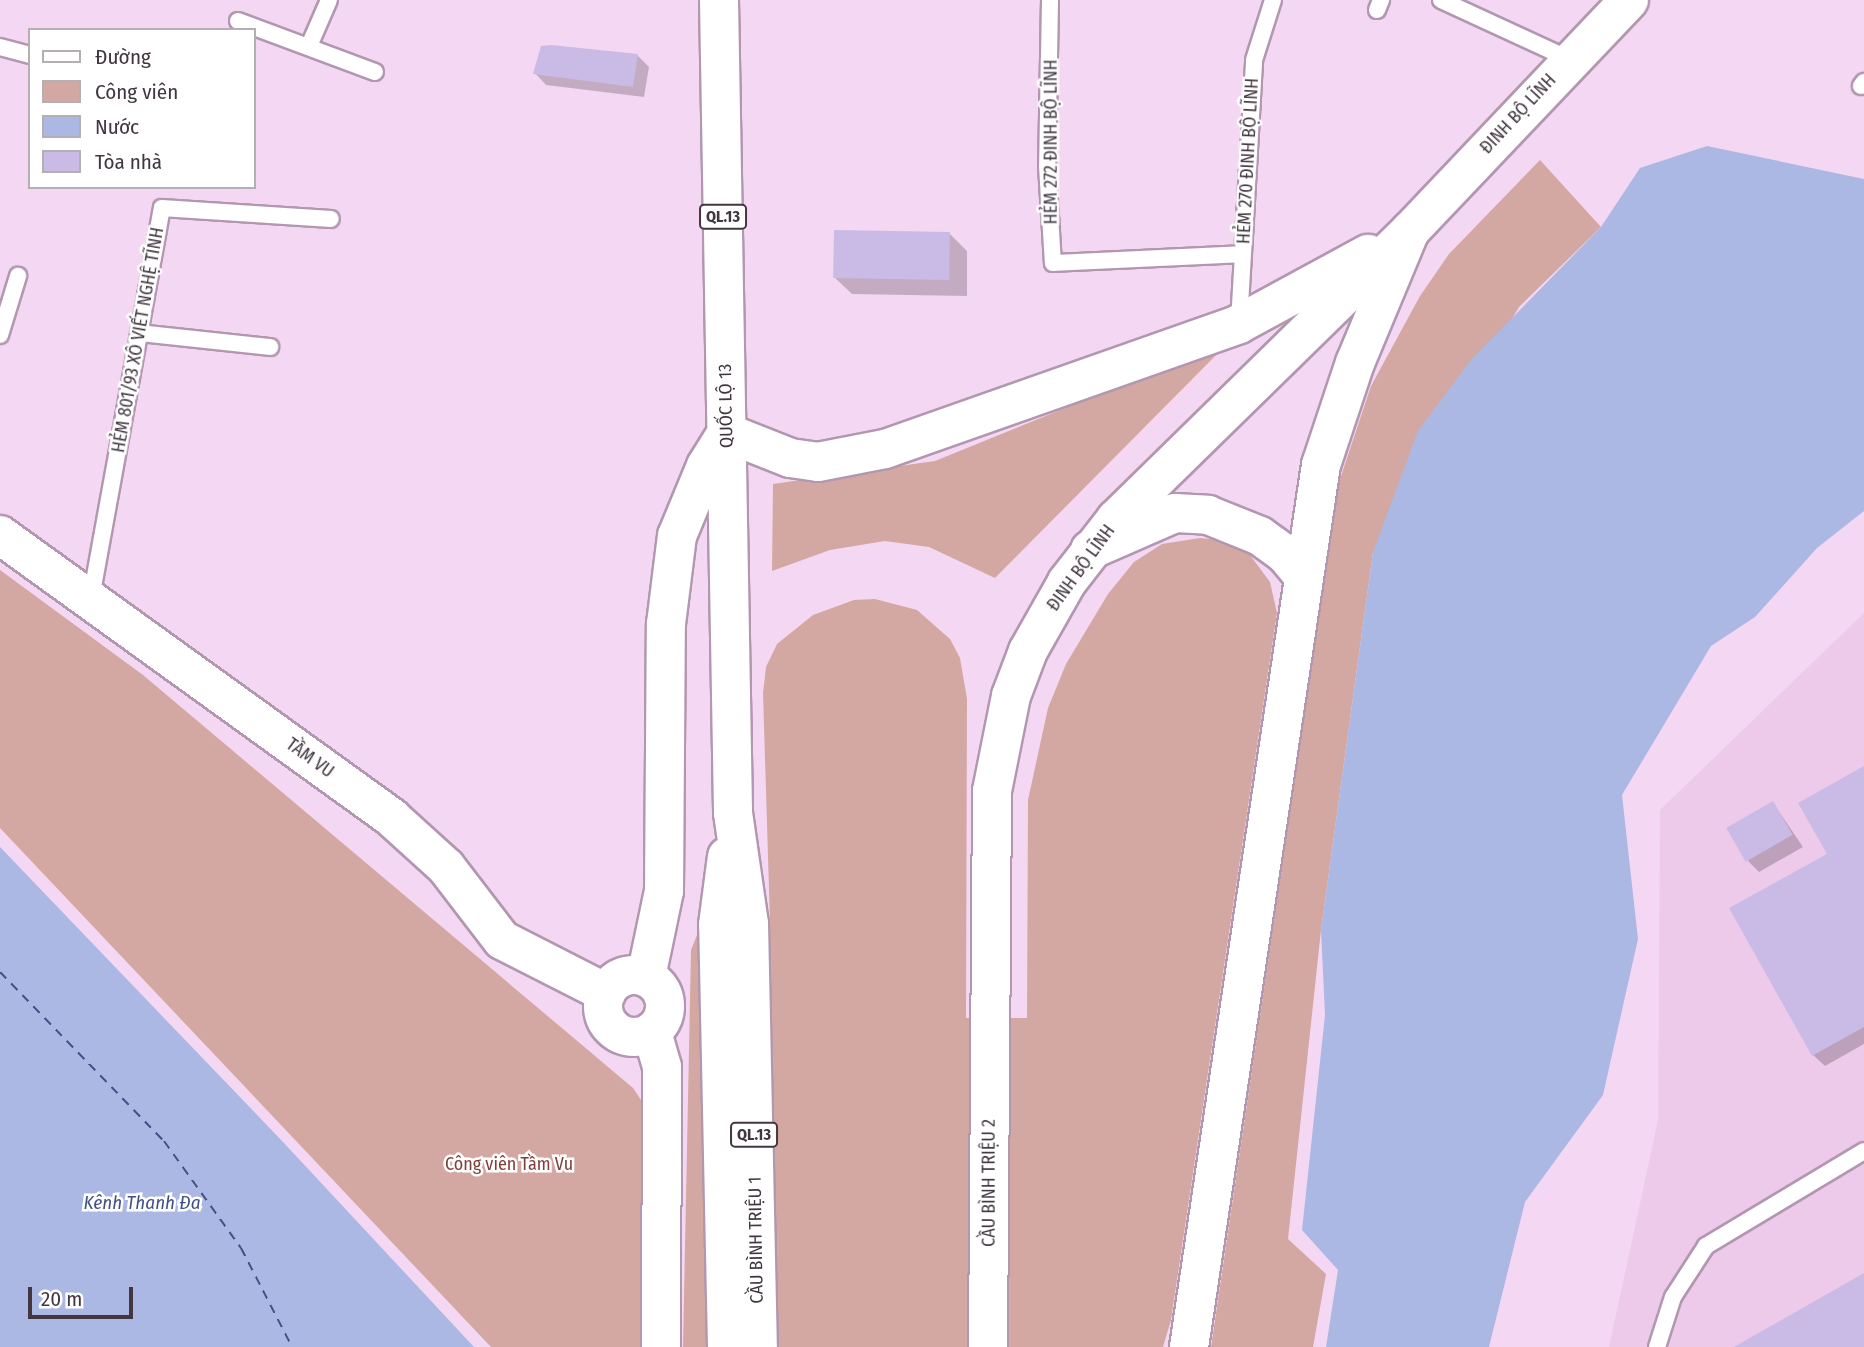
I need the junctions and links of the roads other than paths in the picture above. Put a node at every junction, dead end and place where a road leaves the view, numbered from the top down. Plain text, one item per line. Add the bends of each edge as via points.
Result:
1 (329, 0) edge
2 (719, 0) edge
3 (1050, 0) edge
4 (1273, 0) edge
5 (1441, 0) edge
6 (1629, 0) edge
7 (238, 21) dead end
8 (309, 46) junction
9 (0, 47) edge
10 (28, 54) edge
11 (1569, 60) junction
12 (375, 72) dead end
13 (331, 219) dead end
14 (1410, 231) junction
15 (1243, 254) junction
16 (18, 276) dead end
17 (1239, 324) junction
18 (139, 333) junction
19 (0, 335) edge
20 (270, 347) dead end
21 (727, 433) junction
22 (0, 535) edge
23 (1090, 550) junction
24 (1302, 575) junction
25 (91, 598) junction
26 (734, 924) junction
27 (646, 977) junction
28 (606, 993) junction
29 (989, 1018) joint
30 (652, 1032) junction
31 (1864, 1151) edge
32 (661, 1347) edge
33 (727, 1347) edge
34 (758, 1347) edge
35 (988, 1347) edge
36 (1189, 1347) edge
37 (1657, 1347) edge

1 - 8 lane
2 - 21 main road, QUỐC LỘ 13 / QL.13
3 - 15 lane, HẺM 272 ĐINH BỘ LĨNH via 1047,166 1053,263
4 - 15 lane, HẺM 270 ĐINH BỘ LĨNH via 1254,60
5 - 11 lane
6 - 11 main road, ĐINH BỘ LĨNH
7 - 8 lane
8 - 12 lane
9 - 10 lane
11 - 14 main road, ĐINH BỘ LĨNH
13 - 18 lane, HẺM 801/93 XÔ VIẾT NGHỆ TĨNH via 162,208
14 - 17 main road, ĐINH BỘ LĨNH
14 - 23 main road, ĐINH BỘ LĨNH
14 - 24 main road via 1355,363 1321,465
15 - 17 lane, HẺM 270 ĐINH BỘ LĨNH
16 - 19 lane
17 - 21 main road, ĐINH BỘ LĨNH via 856,457 818,462 790,458
18 - 20 lane
18 - 25 lane, HẺM 801/93 XÔ VIẾT NGHỆ TĨNH
21 - 26 main road, QUỐC LỘ 13 / QL.13
21 - 27 main road via 706,466 677,536 666,624 664,891
22 - 25 main road, TẦM VU
23 - 24 main road via 1175,513 1208,515 1260,536 1286,554
23 - 29 main road, ĐINH BỘ LĨNH via 1028,651 999,743 990,839
24 - 36 main road
25 - 28 main road, TẦM VU via 392,818 446,867 502,940
26 - 33 main road, CẦU BÌNH TRIỆU 1 / QL.13
26 - 34 main road, CẦU BÌNH TRIỆU 1 / QL.13
27 - 28 main road via 621,978
27 - 30 main road via 664,997 664,1010
28 - 30 main road via 603,1006 612,1030 624,1036
29 - 35 main road, CẦU BÌNH TRIỆU 2
30 - 32 main road via 662,1067
31 - 37 lane via 1706,1246 1673,1297

